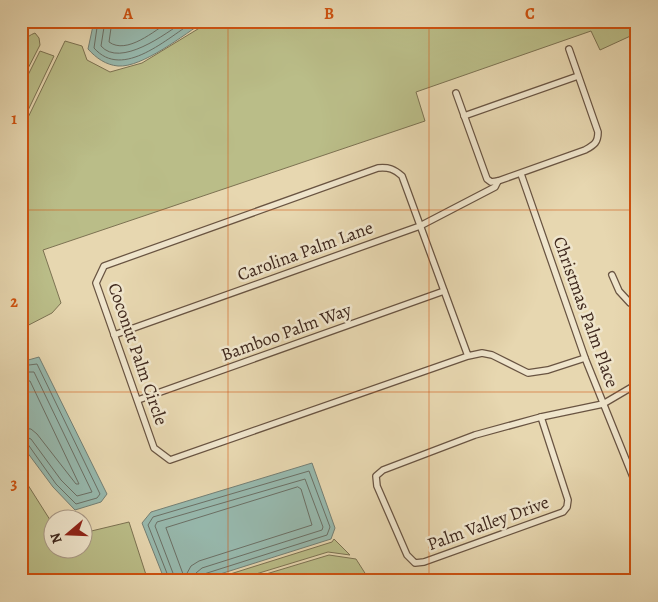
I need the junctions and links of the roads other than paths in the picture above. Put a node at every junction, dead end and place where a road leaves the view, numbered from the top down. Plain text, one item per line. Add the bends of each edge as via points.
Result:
1 (568, 49) dead end
2 (578, 76) junction
3 (456, 93) dead end
4 (464, 116) junction
5 (521, 174) junction
6 (498, 181) junction
7 (420, 226) junction
8 (612, 275) dead end
9 (444, 291) junction
10 (637, 301) edge
11 (114, 335) junction
12 (468, 356) junction
13 (585, 358) junction
14 (637, 384) edge
15 (138, 400) junction
16 (603, 404) junction
17 (541, 417) junction
18 (637, 486) edge

1 - 2 street
2 - 4 street
2 - 5 street, Carolina Palm Lane via 598,132 595,145
3 - 4 street
4 - 6 street via 487,179
5 - 6 street, Carolina Palm Lane
5 - 13 street, Christmas Palm Place
6 - 7 street, Carolina Palm Lane via 495,187
7 - 9 street, Coconut Palm Circle
7 - 11 street, Carolina Palm Lane
7 - 11 street, Coconut Palm Circle via 402,176 395,170 378,168 341,181 104,266 96,283 97,290
8 - 10 street via 619,291 630,303
9 - 12 street, Coconut Palm Circle
9 - 15 street, Bamboo Palm Way
11 - 15 street, Coconut Palm Circle
12 - 13 street, Coconut Palm Circle via 492,355 528,372 548,370
12 - 15 street, Coconut Palm Circle via 170,460 154,448
13 - 16 street, Christmas Palm Place
14 - 16 street, Palm Valley Drive
16 - 17 street, Palm Valley Drive
16 - 18 street, Christmas Palm Place
17 - 17 street, Palm Valley Drive via 475,435 383,470 376,476 377,486 407,556 415,563 424,562 563,512 568,500

